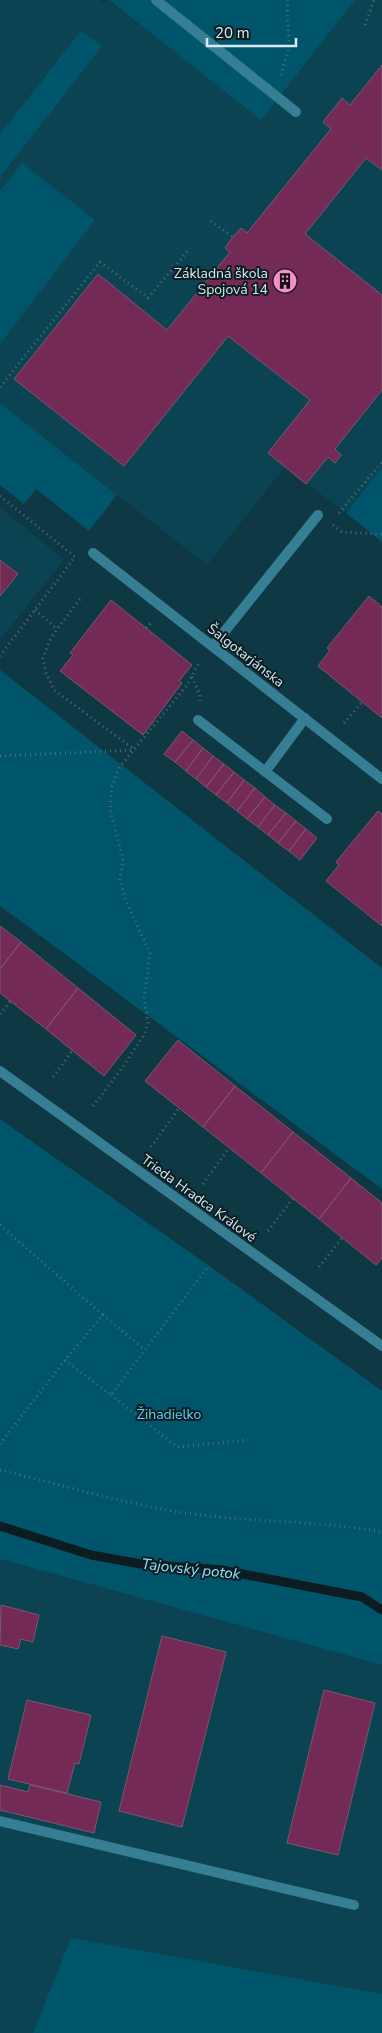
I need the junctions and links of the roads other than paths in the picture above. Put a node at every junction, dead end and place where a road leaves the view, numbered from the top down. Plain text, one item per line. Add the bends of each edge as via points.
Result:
1 (156, 0) edge
2 (296, 112) dead end
3 (318, 515) dead end
4 (93, 553) dead end
5 (214, 646) junction
6 (305, 718) junction
7 (198, 720) road end
8 (265, 772) junction
9 (382, 779) edge
10 (327, 819) dead end
11 (0, 1071) edge
12 (382, 1346) edge
13 (0, 1821) edge
14 (354, 1905) dead end

1 - 2 street
3 - 5 street
4 - 5 street, Šalgotarjánska
5 - 6 street, Šalgotarjánska
6 - 8 street
6 - 9 street, Šalgotarjánska
7 - 8 street
8 - 10 street
11 - 12 street, Trieda Hradca Králové
13 - 14 street

